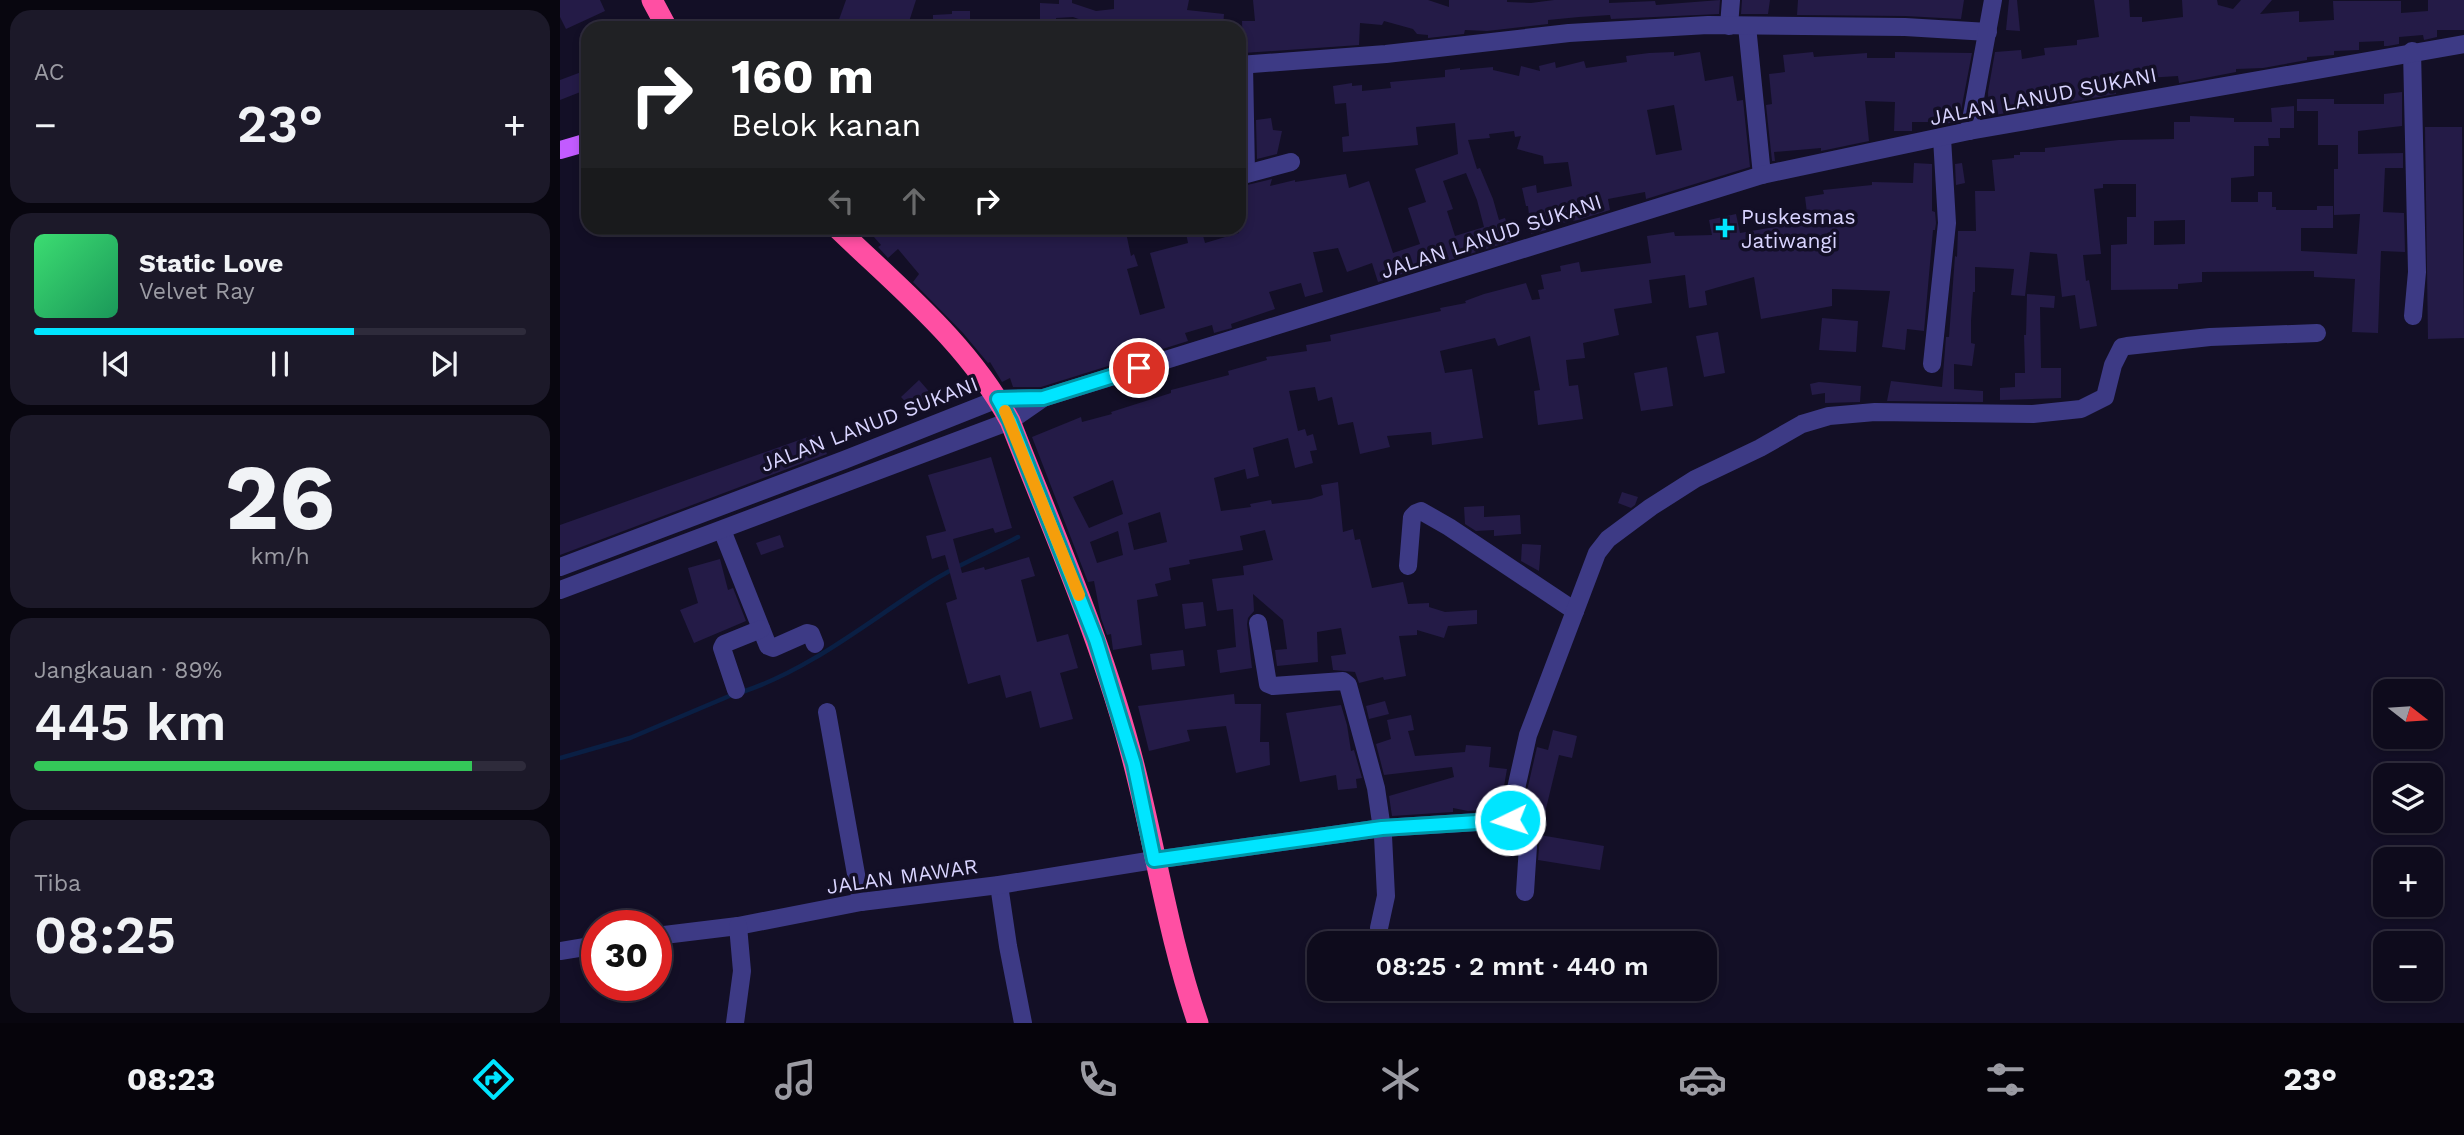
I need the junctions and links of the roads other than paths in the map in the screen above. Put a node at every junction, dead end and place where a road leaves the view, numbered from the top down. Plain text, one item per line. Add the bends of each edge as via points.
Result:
1 (1731, 0) edge
2 (1993, 0) edge
3 (653, 3) edge
4 (663, 21) edge
5 (1738, 26) junction
6 (1988, 32) junction
7 (2464, 44) edge
8 (2413, 51) junction
9 (1246, 65) edge
10 (1969, 131) junction
11 (1942, 138) junction
12 (581, 144) edge
13 (560, 150) edge
14 (1291, 162) dead end
15 (1246, 173) edge
16 (1762, 175) junction
17 (845, 235) edge
18 (2413, 316) dead end
19 (2317, 333) dead end
20 (1932, 364) dead end
21 (1043, 398) junction
22 (998, 399) junction
23 (1010, 421) junction
24 (733, 500) junction
25 (743, 523) junction
26 (722, 530) junction
27 (1408, 566) dead end
28 (560, 567) edge
29 (560, 590) edge
30 (1575, 611) junction
31 (1258, 623) dead end
32 (761, 629) junction
33 (815, 644) dead end
34 (736, 690) dead end
35 (827, 712) dead end
36 (1510, 820) junction
37 (1382, 828) junction
38 (1154, 860) junction
39 (999, 885) junction
40 (1525, 892) dead end
41 (861, 902) junction
42 (738, 926) junction
43 (1379, 928) dead end
44 (672, 934) edge
45 (581, 948) edge
46 (560, 951) edge
47 (1197, 1021) edge
48 (735, 1023) edge
49 (1023, 1023) edge

1 - 5 street
2 - 6 street
3 - 4 highway
5 - 6 street via 1894,26
5 - 9 street via 1569,33
5 - 16 street
6 - 10 street
7 - 8 street, JALAN LANUD SUKANI
8 - 10 street, JALAN LANUD SUKANI
8 - 18 street via 2417,272
10 - 11 street, JALAN LANUD SUKANI
11 - 16 street, JALAN LANUD SUKANI
11 - 20 street via 1947,223
12 - 13 main road
14 - 15 street
16 - 21 street, JALAN LANUD SUKANI
17 - 22 highway via 945,332
19 - 30 street via 2127,345 2113,365 2105,397 2081,409 2033,414 1875,412 1829,415 1802,424 1695,479 1608,539 1597,553
21 - 22 street, JALAN LANUD SUKANI
21 - 23 street
22 - 23 highway
22 - 24 street, JALAN LANUD SUKANI
23 - 25 street
23 - 38 highway via 1096,640 1134,764
24 - 25 street
24 - 28 street, JALAN LANUD SUKANI
25 - 26 street
26 - 29 street
26 - 32 street
27 - 30 street via 1412,517 1421,511
30 - 36 street via 1528,735
31 - 37 street via 1268,684 1343,681 1348,685
32 - 33 street via 773,648 807,633
32 - 34 street via 722,648
35 - 41 street
36 - 37 street, JALAN MAWAR
36 - 40 street via 1528,846
37 - 38 street, JALAN MAWAR
37 - 43 street via 1386,897
38 - 39 street, JALAN MAWAR
38 - 47 highway
39 - 41 street, JALAN MAWAR
39 - 49 street
41 - 42 street, JALAN MAWAR
42 - 44 street, JALAN MAWAR
42 - 48 street via 741,971
45 - 46 street

